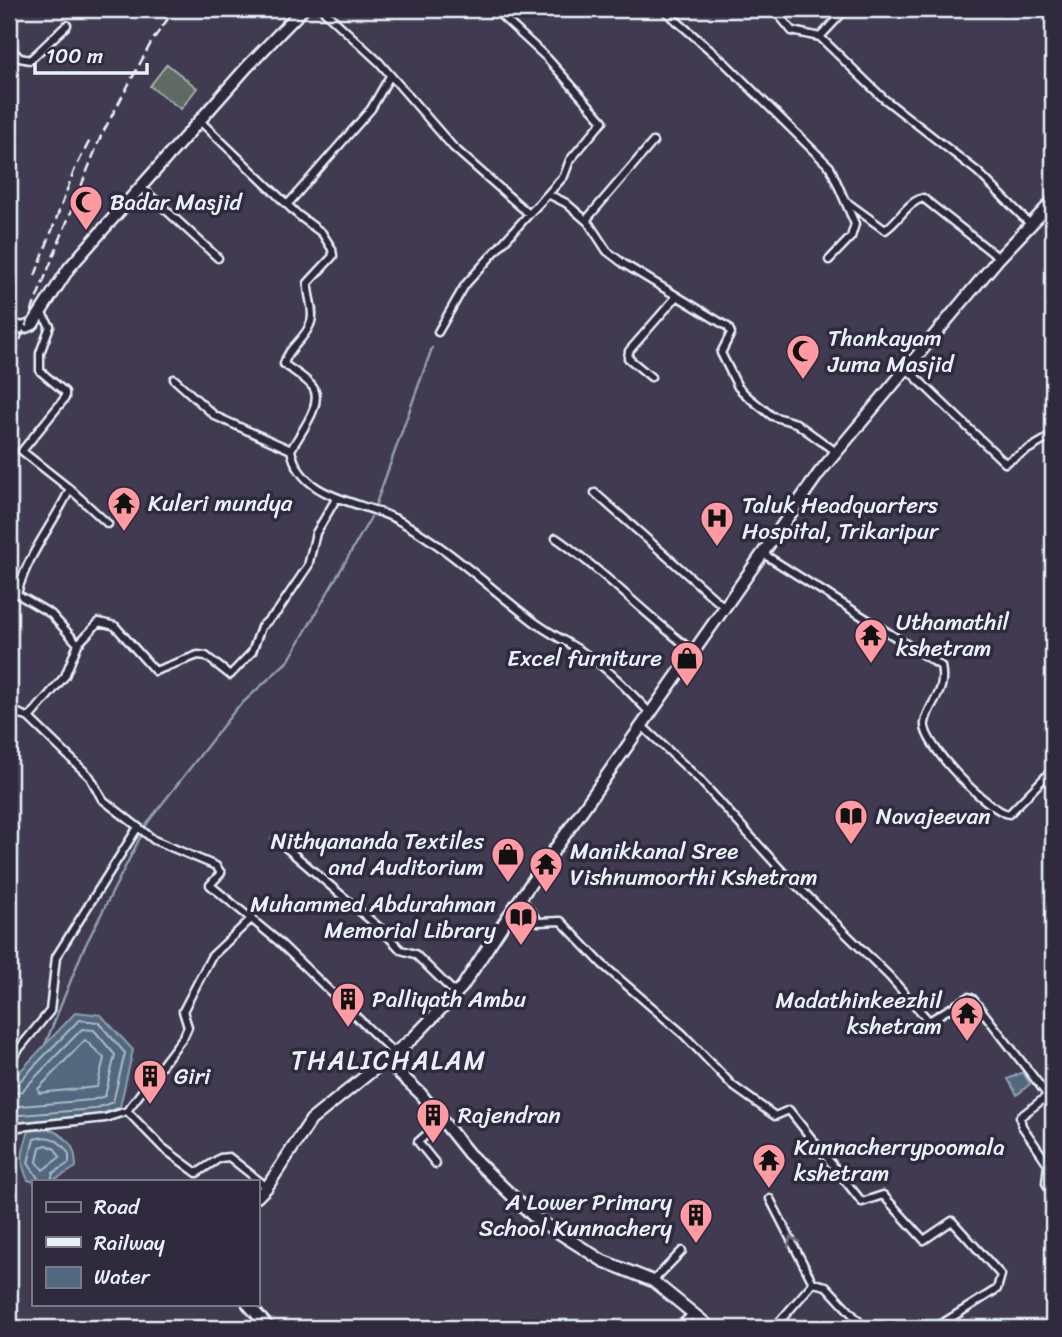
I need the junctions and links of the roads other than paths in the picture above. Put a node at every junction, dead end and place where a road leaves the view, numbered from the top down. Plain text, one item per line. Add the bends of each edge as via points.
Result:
1 (303, 9) edge
2 (322, 9) edge
3 (494, 9) edge
4 (663, 9) edge
5 (774, 9) edge
6 (846, 9) edge
7 (67, 25) dead end
8 (820, 37) junction
9 (9, 47) edge
10 (390, 76) junction
11 (200, 121) junction
12 (653, 142) dead end
13 (141, 187) junction
14 (548, 194) junction
15 (845, 201) junction
16 (1053, 201) edge
17 (288, 204) junction
18 (529, 214) junction
19 (586, 220) junction
20 (1031, 225) junction
21 (218, 258) dead end
22 (999, 258) junction
23 (829, 260) dead end
24 (677, 296) junction
25 (41, 313) junction
26 (9, 327) edge
27 (438, 332) dead end
28 (906, 368) junction
29 (651, 377) dead end
30 (174, 379) dead end
31 (1053, 440) edge
32 (291, 450) junction
33 (836, 452) junction
34 (70, 489) junction
35 (595, 493) dead end
36 (336, 499) junction
37 (108, 524) dead end
38 (556, 538) dead end
39 (761, 552) junction
40 (9, 590) edge
41 (17, 594) junction
42 (724, 607) junction
43 (78, 644) junction
44 (693, 651) junction
45 (9, 709) edge
46 (650, 713) junction
47 (29, 719) junction
48 (641, 725) junction
49 (1053, 769) edge
50 (142, 830) junction
51 (276, 839) dead end
52 (520, 898) junction
53 (252, 918) junction
54 (456, 994) junction
55 (390, 1056) junction
56 (9, 1061) edge
57 (1049, 1092) edge
58 (127, 1111) junction
59 (442, 1121) junction
60 (9, 1128) edge
61 (436, 1164) dead end
62 (258, 1180) edge
63 (259, 1181) edge
64 (267, 1187) junction
65 (259, 1195) edge
66 (1053, 1195) edge
67 (770, 1199) dead end
68 (682, 1251) dead end
69 (653, 1281) junction
70 (813, 1283) junction
71 (250, 1306) edge
72 (693, 1313) junction
73 (269, 1328) edge
74 (678, 1328) edge
75 (711, 1328) edge
76 (774, 1328) edge
77 (865, 1328) edge
78 (935, 1328) edge

1 - 11 main road
2 - 10 street
3 - 14 street via 547,58 603,121
4 - 15 street via 726,63 830,167
5 - 8 street via 792,31
6 - 8 street
7 - 9 street via 30,60 20,58
8 - 20 street via 852,71 978,172
10 - 17 street via 371,109
10 - 18 street via 453,147
11 - 13 main road
11 - 17 street
12 - 19 street
13 - 21 street
13 - 25 main road via 69,268
14 - 18 street
14 - 19 street
15 - 22 street via 885,230 914,201 923,198
15 - 23 street via 855,224 851,237
16 - 20 main road
17 - 32 street via 322,233 333,256 308,283 311,322 284,364 317,394 316,407
18 - 27 street via 465,285
19 - 24 street via 607,251
20 - 22 main road
22 - 28 main road
24 - 29 street via 629,351 628,358
24 - 33 street via 728,327 731,332 721,353 738,387 772,416 796,423
25 - 26 main road via 30,327
25 - 34 street via 50,326 40,354 40,371 65,392 65,398 22,451
28 - 31 street via 1004,463 1048,438
28 - 33 main road
30 - 32 street via 215,416
32 - 36 street via 301,476
33 - 39 main road
34 - 37 street
34 - 41 street via 27,560
35 - 42 street
36 - 43 street via 316,533 308,566 277,612 261,627 252,652 230,675 206,656 155,671 108,622 99,622
36 - 46 street via 397,520 467,565 546,631 619,680
38 - 44 street
39 - 42 main road
39 - 49 street via 941,666 943,685 925,723 926,731 945,760 983,800 1009,814
40 - 41 street
41 - 43 street via 51,614
42 - 44 main road
43 - 47 street via 65,676
44 - 46 main road
45 - 47 street
46 - 48 main road
47 - 50 street via 90,777 102,799
48 - 52 main road
48 - 57 street via 699,779 929,1021 969,997 973,999
50 - 53 street via 154,840 216,866 221,873 210,885
50 - 56 street via 56,957 50,1011
51 - 54 street via 401,950 415,954
52 - 54 main road
52 - 78 street via 538,922 561,921 602,964 684,1034 733,1086 775,1116 789,1110 862,1202 883,1195 924,1240 952,1221 1002,1275 997,1289
53 - 55 street
53 - 58 street via 211,957 183,1012 188,1027 184,1036
54 - 55 main road via 438,1016
55 - 59 main road
55 - 64 main road via 311,1120
57 - 66 street via 1020,1117 1048,1164 1046,1183
58 - 60 street via 105,1118
58 - 62 street via 163,1148 197,1173 229,1157
59 - 61 street via 418,1142
59 - 69 main road via 534,1217 603,1261
63 - 64 street
64 - 65 main road
70 -> 67 street
68 - 69 street
69 - 72 main road
70 - 76 street
70 - 77 street via 826,1286
71 - 73 main road
72 - 74 street
72 - 75 main road

